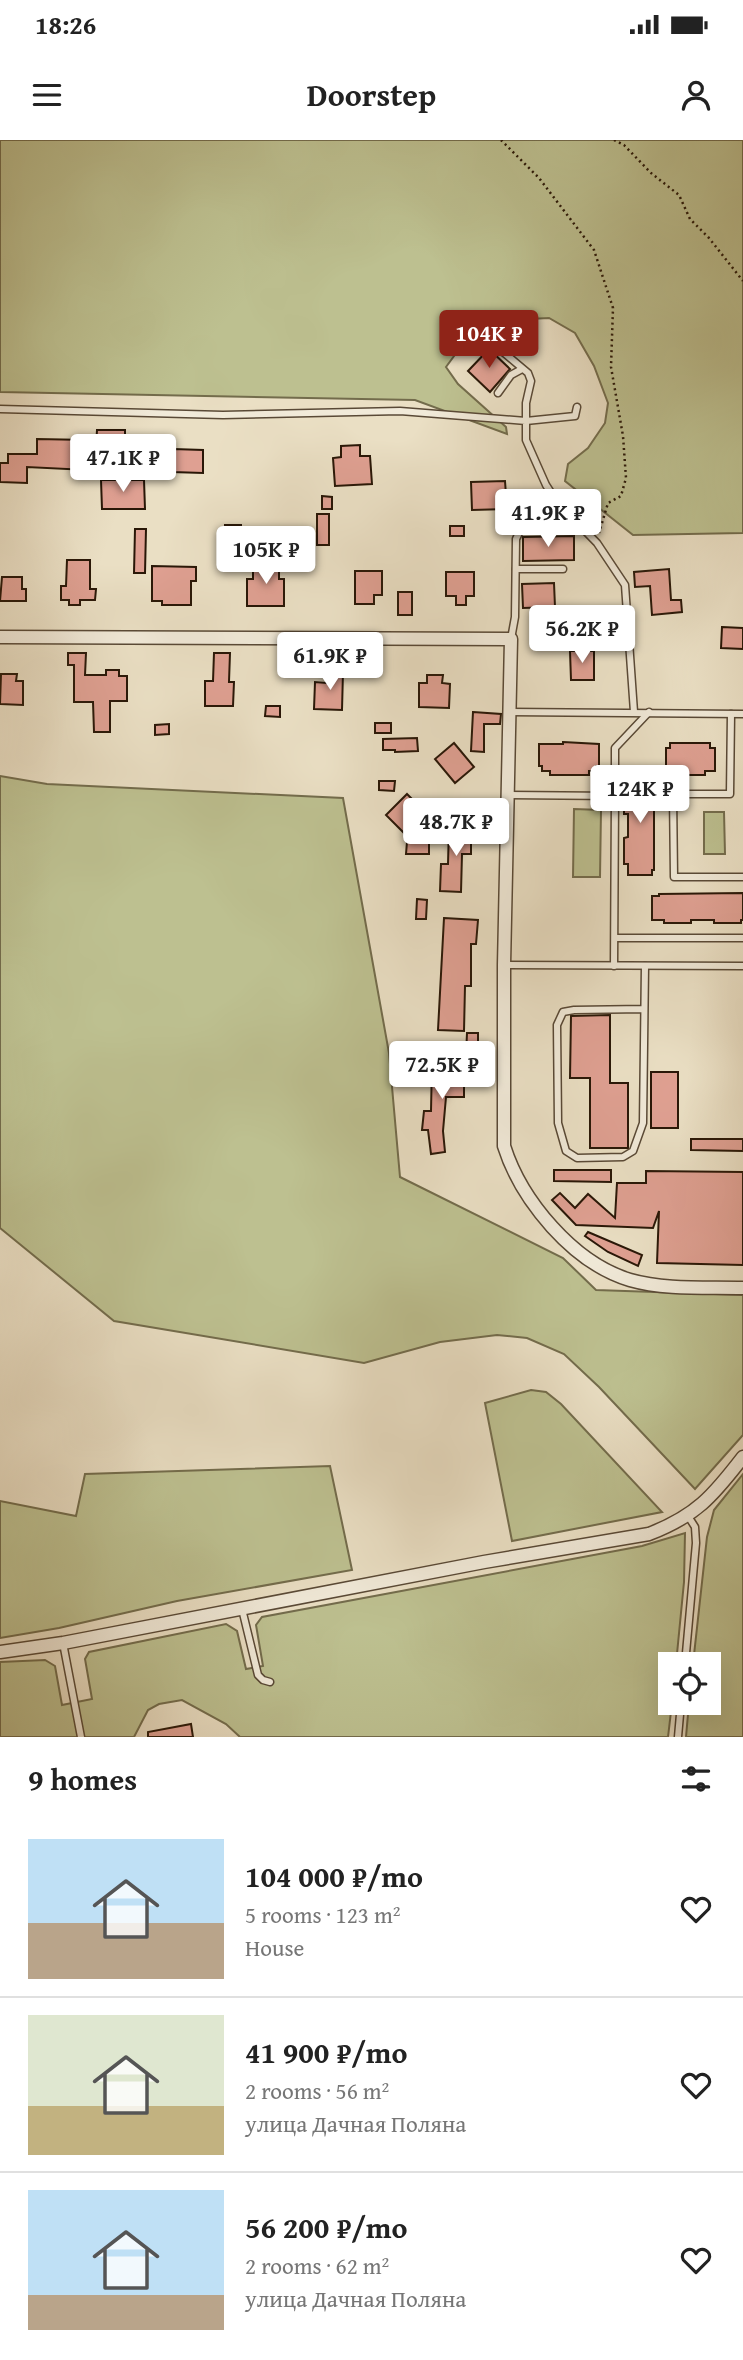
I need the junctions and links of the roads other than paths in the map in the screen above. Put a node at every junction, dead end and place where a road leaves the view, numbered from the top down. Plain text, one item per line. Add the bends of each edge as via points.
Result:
1 (496, 346) dead end
2 (522, 369) junction
3 (498, 393) dead end
4 (577, 407) dead end
5 (0, 409) edge
6 (526, 421) junction
7 (528, 514) dead end
8 (516, 569) junction
9 (563, 569) dead end
10 (0, 637) edge
11 (511, 639) junction
12 (510, 712) junction
13 (635, 712) junction
14 (649, 712) junction
15 (731, 714) junction
16 (743, 714) edge
17 (509, 795) junction
18 (615, 796) junction
19 (743, 877) edge
20 (615, 938) junction
21 (743, 938) edge
22 (504, 965) junction
23 (614, 966) junction
24 (645, 966) junction
25 (743, 966) edge
26 (644, 1009) junction
27 (743, 1288) edge
28 (743, 1457) edge
29 (688, 1516) junction
30 (242, 1609) junction
31 (63, 1643) junction
32 (0, 1652) edge
33 (686, 1652) edge
34 (270, 1682) dead end
35 (680, 1715) edge
36 (81, 1737) edge
37 (678, 1737) edge

1 - 2 lane
2 - 3 lane via 511,375
2 - 6 lane via 531,381
4 - 6 lane via 575,416
5 - 6 lane via 223,415 400,411
6 - 13 lane via 526,440 546,485 597,543 625,585
7 - 8 lane via 516,539
8 - 9 lane
8 - 11 lane
10 - 11 street
11 - 12 street
12 - 13 lane
12 - 17 street
13 - 14 lane
14 - 15 lane
14 - 18 lane via 615,748
15 - 16 lane
15 - 19 lane via 730,794 673,794 674,877
17 - 18 lane
17 - 22 street
18 - 20 lane
20 - 21 lane
20 - 23 lane
22 - 23 lane
22 - 27 street via 504,1146 517,1180 554,1228 614,1274 661,1285
23 - 24 lane
24 - 25 lane
24 - 26 lane
26 - 26 lane via 643,1123 633,1151 623,1157 577,1158 566,1151 558,1123 557,1025 564,1012 574,1010
28 - 29 street via 713,1496
29 - 30 street via 649,1534
29 - 33 lane via 695,1527 696,1543
30 - 31 street
30 - 34 lane via 258,1675
31 - 32 street
31 - 36 lane
35 - 37 lane

